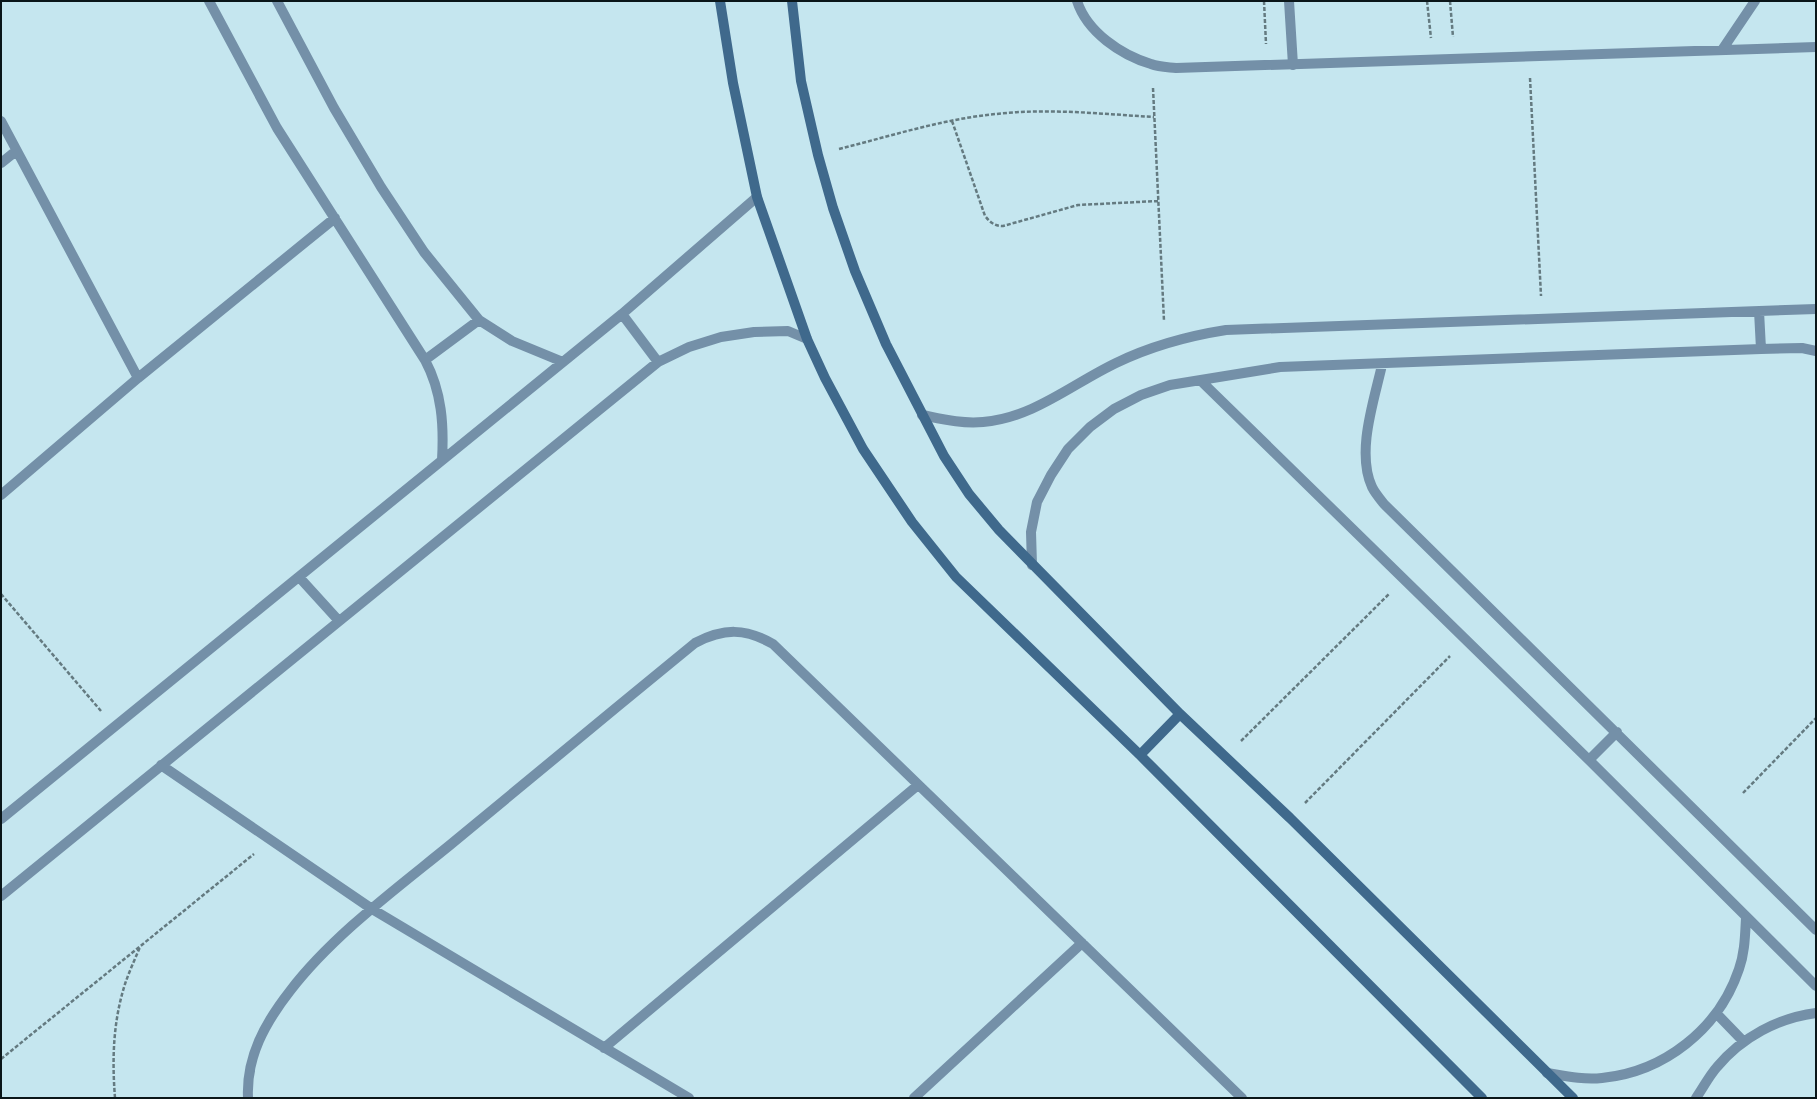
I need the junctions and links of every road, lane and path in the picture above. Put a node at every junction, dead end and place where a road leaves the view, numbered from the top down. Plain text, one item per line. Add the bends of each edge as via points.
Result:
1 (209, 1) edge
2 (277, 1) edge
3 (720, 1) edge
4 (792, 1) edge
5 (1077, 1) edge
6 (1264, 1) edge
7 (1289, 1) edge
8 (1427, 1) edge
9 (1450, 1) edge
10 (1755, 1) edge
11 (1816, 47) edge
12 (1722, 50) junction
13 (1529, 57) junction
14 (1455, 59) junction
15 (1433, 60) junction
16 (1152, 65) junction
17 (1293, 65) junction
18 (1267, 66) junction
19 (1154, 117) junction
20 (1, 121) edge
21 (952, 121) junction
22 (16, 151) junction
23 (818, 155) junction
24 (1, 163) edge
25 (757, 197) junction
26 (1158, 201) junction
27 (335, 218) junction
28 (1816, 309) edge
29 (1759, 310) junction
30 (622, 314) junction
31 (1542, 319) junction
32 (479, 320) junction
33 (807, 339) junction
34 (1165, 343) junction
35 (1761, 349) junction
36 (1816, 350) edge
37 (425, 360) junction
38 (563, 362) junction
39 (658, 362) junction
40 (1382, 365) junction
41 (138, 378) junction
42 (1200, 380) junction
43 (922, 416) junction
44 (442, 460) junction
45 (1, 495) edge
46 (1032, 565) junction
47 (299, 577) junction
48 (1405, 579) junction
49 (1, 594) edge
50 (339, 621) junction
51 (1466, 640) junction
52 (1180, 714) junction
53 (1816, 718) edge
54 (114, 727) junction
55 (1617, 732) junction
56 (1140, 755) junction
57 (1225, 757) junction
58 (1589, 760) junction
59 (161, 765) junction
60 (918, 785) junction
61 (1743, 793) dead end
62 (1290, 818) junction
63 (1, 819) edge
64 (270, 841) junction
65 (1, 896) edge
66 (372, 909) junction
67 (1746, 918) junction
68 (1816, 930) edge
69 (1082, 943) junction
70 (141, 946) junction
71 (1816, 986) edge
72 (1716, 1013) junction
73 (1816, 1013) edge
74 (1744, 1042) junction
75 (604, 1048) junction
76 (1, 1059) edge
77 (1547, 1073) junction
78 (114, 1098) edge
79 (248, 1098) edge
80 (689, 1098) edge
81 (914, 1098) edge
82 (1242, 1098) edge
83 (1482, 1098) edge
84 (1573, 1098) edge
85 (1696, 1098) edge

1 - 27 street via 277,128
2 - 32 street via 334,108 381,187 424,252
3 - 25 street via 733,83
4 - 23 street via 801,81
5 - 16 street via 1092,27 1109,43 1129,56
6 - 18 path
7 - 17 street
8 - 15 path
9 - 14 path
10 - 12 street
11 - 12 street
12 - 13 street
13 - 14 street
13 - 31 path
14 - 15 street
15 - 17 street
16 - 18 street via 1176,68
16 - 19 path
17 - 18 street
19 - 21 path via 1041,111 996,114
19 - 26 path
20 - 22 street
21 - 23 path
21 - 26 path via 985,216 997,226 1078,205
22 - 24 street
22 - 41 street
23 - 43 street via 855,271 886,344
25 - 30 street
25 - 33 street
26 - 34 path
27 - 37 street
27 - 41 street
28 - 29 street
29 - 31 street
29 - 35 street
30 - 38 street
30 - 39 street
31 - 34 street via 1226,330
32 - 37 street
32 - 38 street via 512,341
33 - 39 street via 788,331 754,332 721,337
33 - 56 street via 863,449 912,522 956,577
34 - 43 street via 1114,364 1047,402 1005,419 954,422
35 - 36 street
35 - 40 street
37 - 44 street via 434,376 440,401 444,426
38 - 44 street
39 - 50 street
40 - 42 street via 1280,368
40 - 55 street via 1365,448 1366,469 1372,487 1384,504
41 - 45 street
42 - 46 street via 1163,387 1114,409 1090,427 1068,449 1037,502 1031,532
42 - 48 street
43 - 46 street via 969,494
44 - 47 street
46 - 52 street
47 - 50 street
47 - 54 street
48 - 51 street
48 - 57 path
49 - 54 path
50 - 59 street
51 - 58 street
51 - 62 path
52 - 56 street
52 - 57 street
53 - 61 path
54 - 63 street
55 - 58 street
55 - 68 street
56 - 83 street
57 - 62 street
58 - 67 street
59 - 64 street
59 - 65 street
60 - 66 street via 773,644 759,636 726,631 710,635 695,643
60 - 69 street
60 - 75 street
62 - 77 street
64 - 66 street
64 - 70 path
66 - 75 street
66 - 79 street via 316,961 290,992 256,1045 247,1082
67 - 71 street
67 - 72 street via 1740,968 1730,992
69 - 81 street
69 - 82 street
70 - 76 path
70 - 78 path via 125,984 115,1024 112,1064
72 - 74 street
72 - 77 street via 1698,1034 1678,1051 1654,1064 1628,1073 1601,1078 1574,1078
73 - 74 street via 1774,1024
74 - 85 street via 1717,1067
75 - 80 street
77 - 84 street

